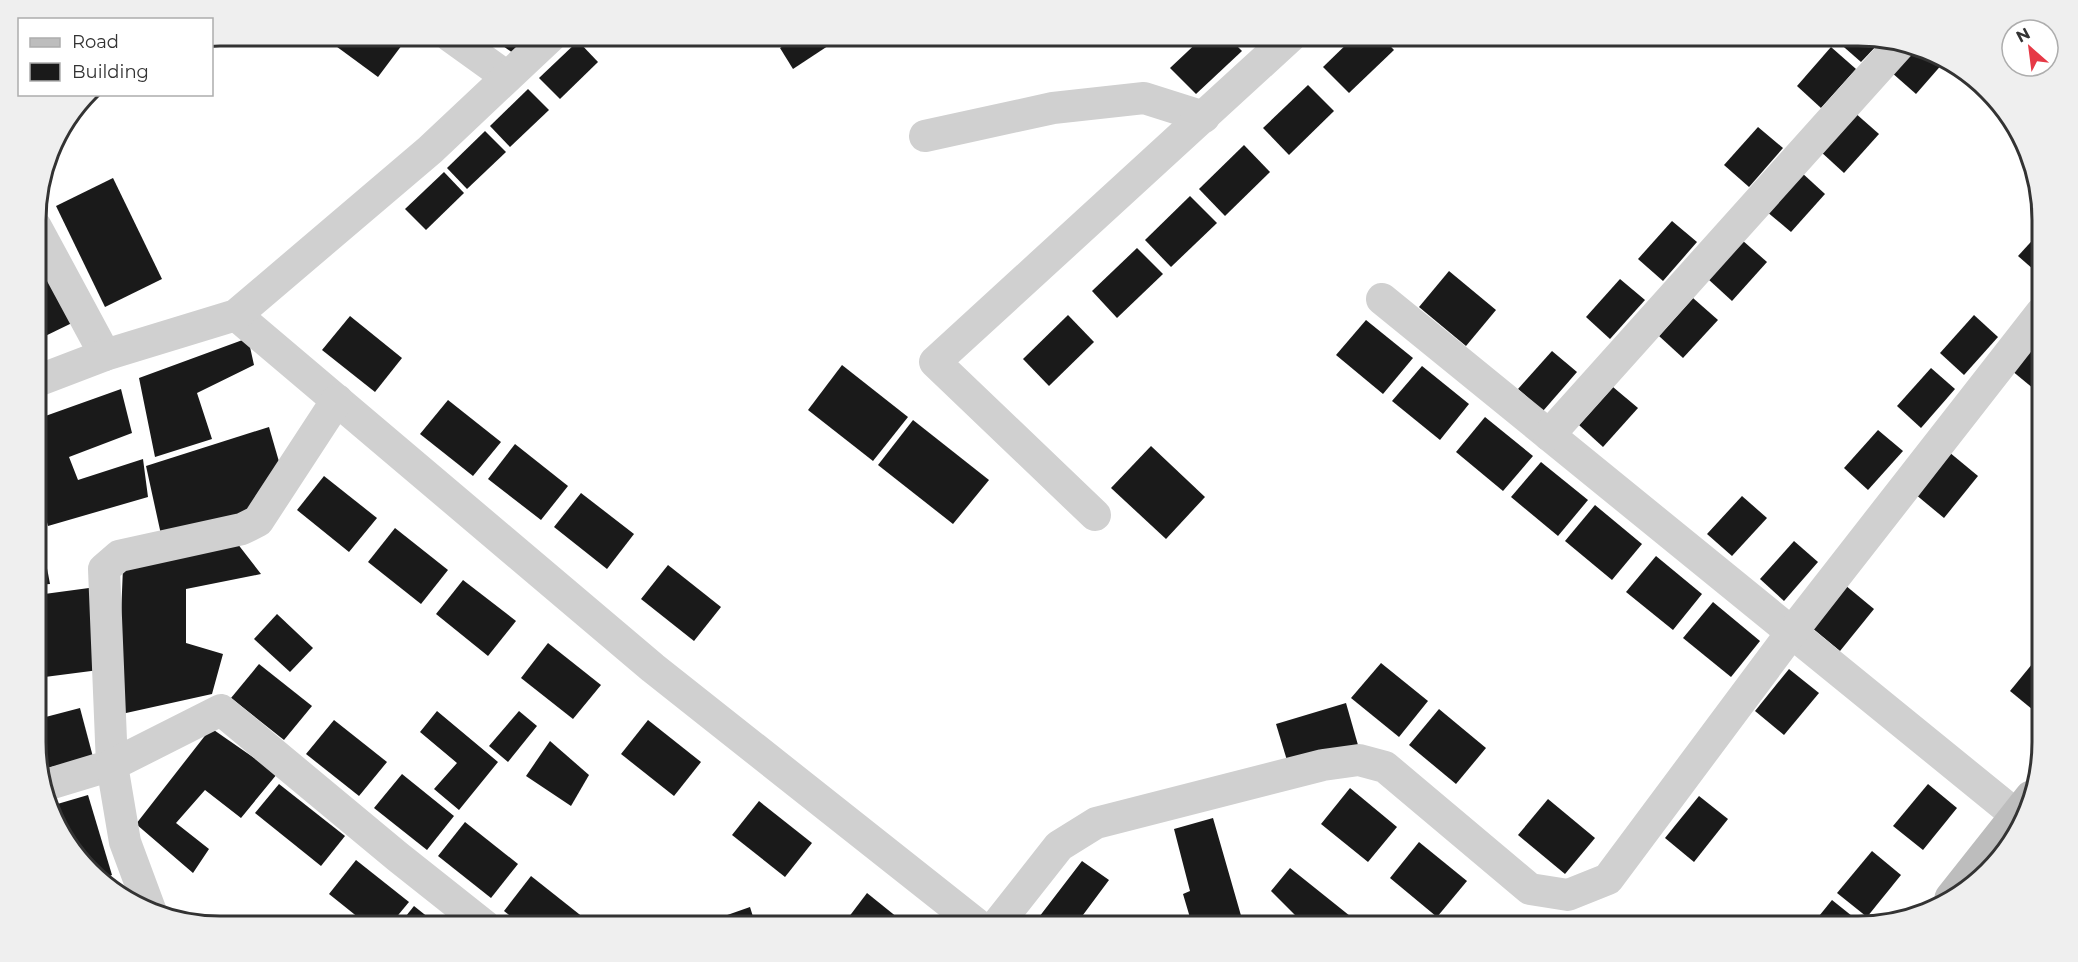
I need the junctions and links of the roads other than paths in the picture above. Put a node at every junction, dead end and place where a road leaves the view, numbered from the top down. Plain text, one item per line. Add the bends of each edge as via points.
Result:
1 (1280, 46) edge
2 (465, 47) edge
3 (539, 47) edge
4 (1894, 51) edge
5 (507, 77) junction
6 (1204, 117) junction
7 (925, 136) dead end
8 (47, 246) edge
9 (1382, 299) dead end
10 (236, 315) junction
11 (2032, 325) edge
12 (105, 355) junction
13 (47, 377) edge
14 (337, 400) junction
15 (1550, 435) junction
16 (1095, 516) dead end
17 (1792, 632) junction
18 (112, 765) junction
19 (51, 783) edge
20 (2018, 807) edge
21 (2008, 829) edge
22 (1971, 872) edge
23 (146, 898) edge
24 (472, 916) edge
25 (966, 916) edge
26 (1004, 916) edge

1 - 6 street
2 - 5 street
3 - 5 street
4 - 15 street
5 - 10 street via 430,150
6 - 7 street via 1144,98 1053,108
6 - 16 street via 935,362
8 - 12 street
9 - 15 street
10 - 12 street
10 - 14 street
11 - 17 street
12 - 13 street
14 - 18 street via 258,521 242,529 119,556 104,569
14 - 25 street via 653,668
15 - 17 street
17 - 20 street
17 - 26 street via 1608,879 1568,895 1530,889 1385,767 1359,760 1323,765 1096,823 1059,846
18 - 19 street
18 - 23 street via 125,842
18 - 24 street via 221,710
21 - 22 main road

